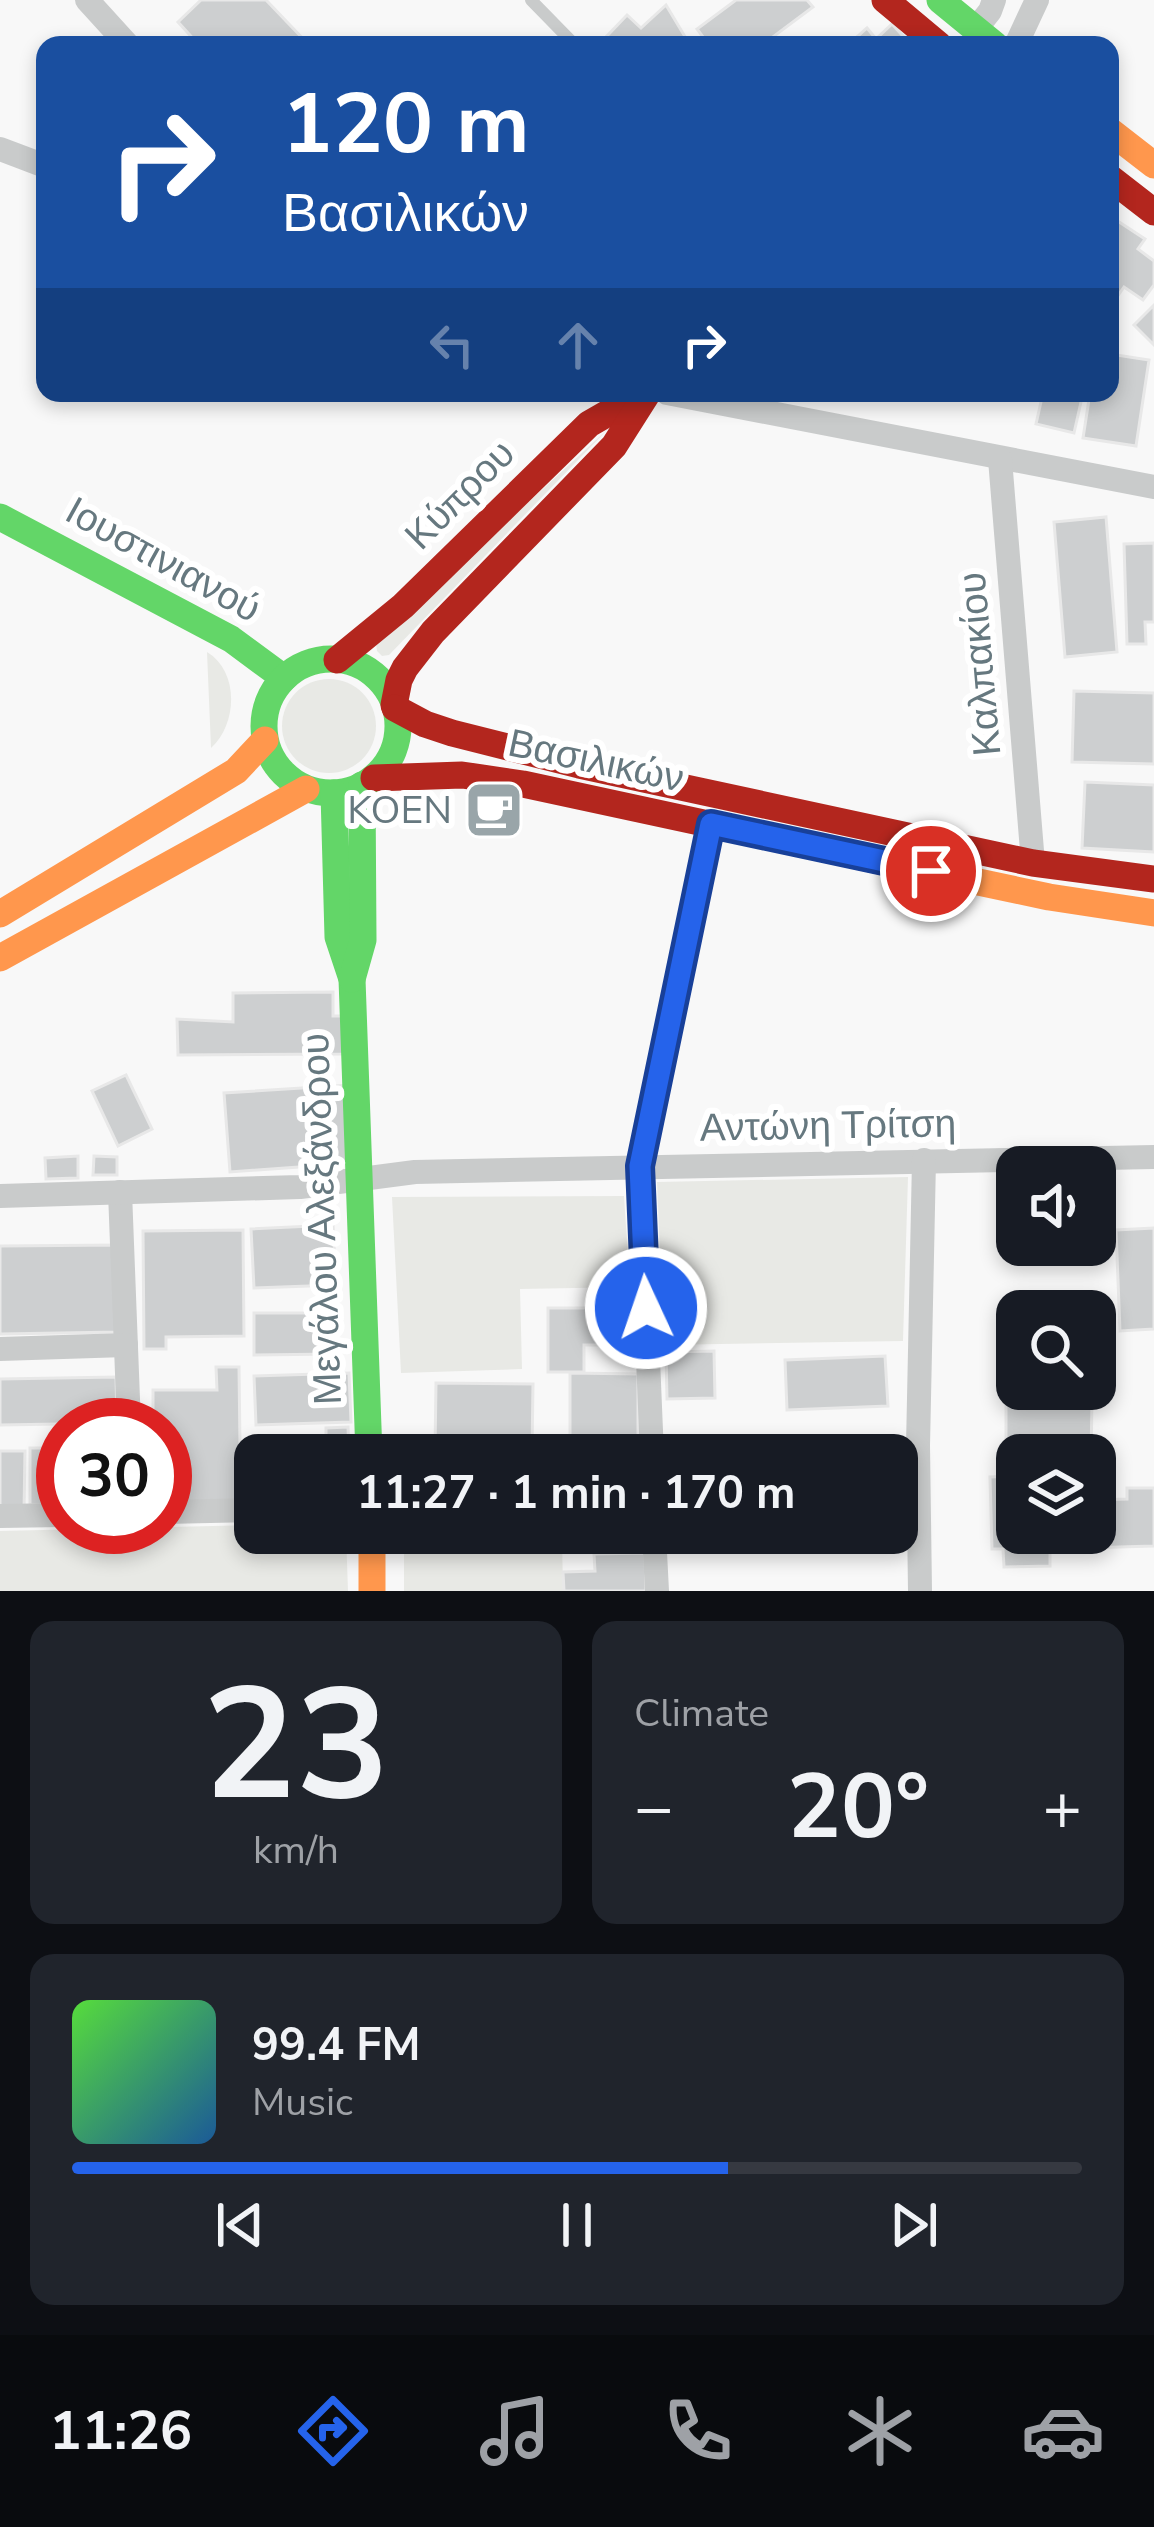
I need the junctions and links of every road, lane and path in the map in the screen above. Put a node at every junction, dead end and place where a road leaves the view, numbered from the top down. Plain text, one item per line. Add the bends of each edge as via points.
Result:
1 (87, 0) edge
2 (531, 0) edge
3 (885, 0) edge
4 (940, 0) edge
5 (994, 0) edge
6 (1037, 0) edge
7 (120, 36) edge
8 (566, 36) edge
9 (928, 36) edge
10 (973, 36) edge
11 (979, 36) edge
12 (1020, 36) edge
13 (1119, 138) edge
14 (0, 149) edge
15 (36, 163) edge
16 (1154, 165) edge
17 (1119, 185) edge
18 (1154, 212) edge
19 (629, 402) edge
20 (640, 402) edge
21 (712, 402) edge
22 (1000, 459) junction
23 (1154, 487) edge
24 (0, 517) edge
25 (337, 659) junction
26 (284, 678) junction
27 (394, 706) junction
28 (265, 740) junction
29 (344, 786) junction
30 (711, 824) junction
31 (1033, 863) junction
32 (1154, 879) edge
33 (1154, 913) edge
34 (0, 914) edge
35 (0, 958) edge
36 (1154, 1157) edge
37 (924, 1160) junction
38 (640, 1166) junction
39 (359, 1179) junction
40 (120, 1192) junction
41 (0, 1196) edge
42 (126, 1346) junction
43 (0, 1349) edge
44 (128, 1398) edge
45 (368, 1434) edge
46 (651, 1434) edge
47 (234, 1510) edge
48 (192, 1511) edge
49 (36, 1515) edge
50 (0, 1516) edge
51 (371, 1554) edge
52 (655, 1554) edge
53 (372, 1591) edge
54 (657, 1591) edge
55 (920, 1591) edge

1 - 7 street
2 - 8 lane
3 - 9 main road
4 - 10 main road
5 - 11 street
6 - 12 street
13 - 16 main road
14 - 15 street
17 - 18 main road
19 - 25 main road, Κύπρου via 589,424 404,607
20 - 27 main road, Κύπρου via 614,446 433,632 405,668
21 - 22 street
22 - 23 street
22 - 31 street, Καλπακίου
24 - 26 main road, Ιουστινιανού via 232,639
25 - 26 main road via 308,663
25 - 27 main road via 372,674
26 - 28 main road via 268,702
27 - 29 main road via 396,742 386,765
27 - 31 main road, Βασιλικών via 435,728 503,747
28 - 29 main road via 283,773
28 - 34 main road via 236,771
29 - 30 main road, Βασιλικών via 424,774 495,779
29 - 35 main road
29 - 39 main road, Μεγάλου Αλεξάνδρου via 364,940 352,980
30 - 33 main road, Βασιλικών
30 - 38 street
31 - 32 main road, Βασιλικών
36 - 37 street, Αντώνη Τρίτση
37 - 38 street, Αντώνη Τρίτση
37 - 55 street
38 - 39 street, Αντώνη Τρίτση
38 - 46 street
39 - 40 street, Αντώνη Τρίτση
39 - 45 main road, Μεγάλου Αλεξάνδρου
40 - 41 street, Αντώνη Τρίτση
40 - 42 street
42 - 43 street
42 - 44 street
47 - 48 street
49 - 50 street
51 - 53 main road
52 - 54 street

